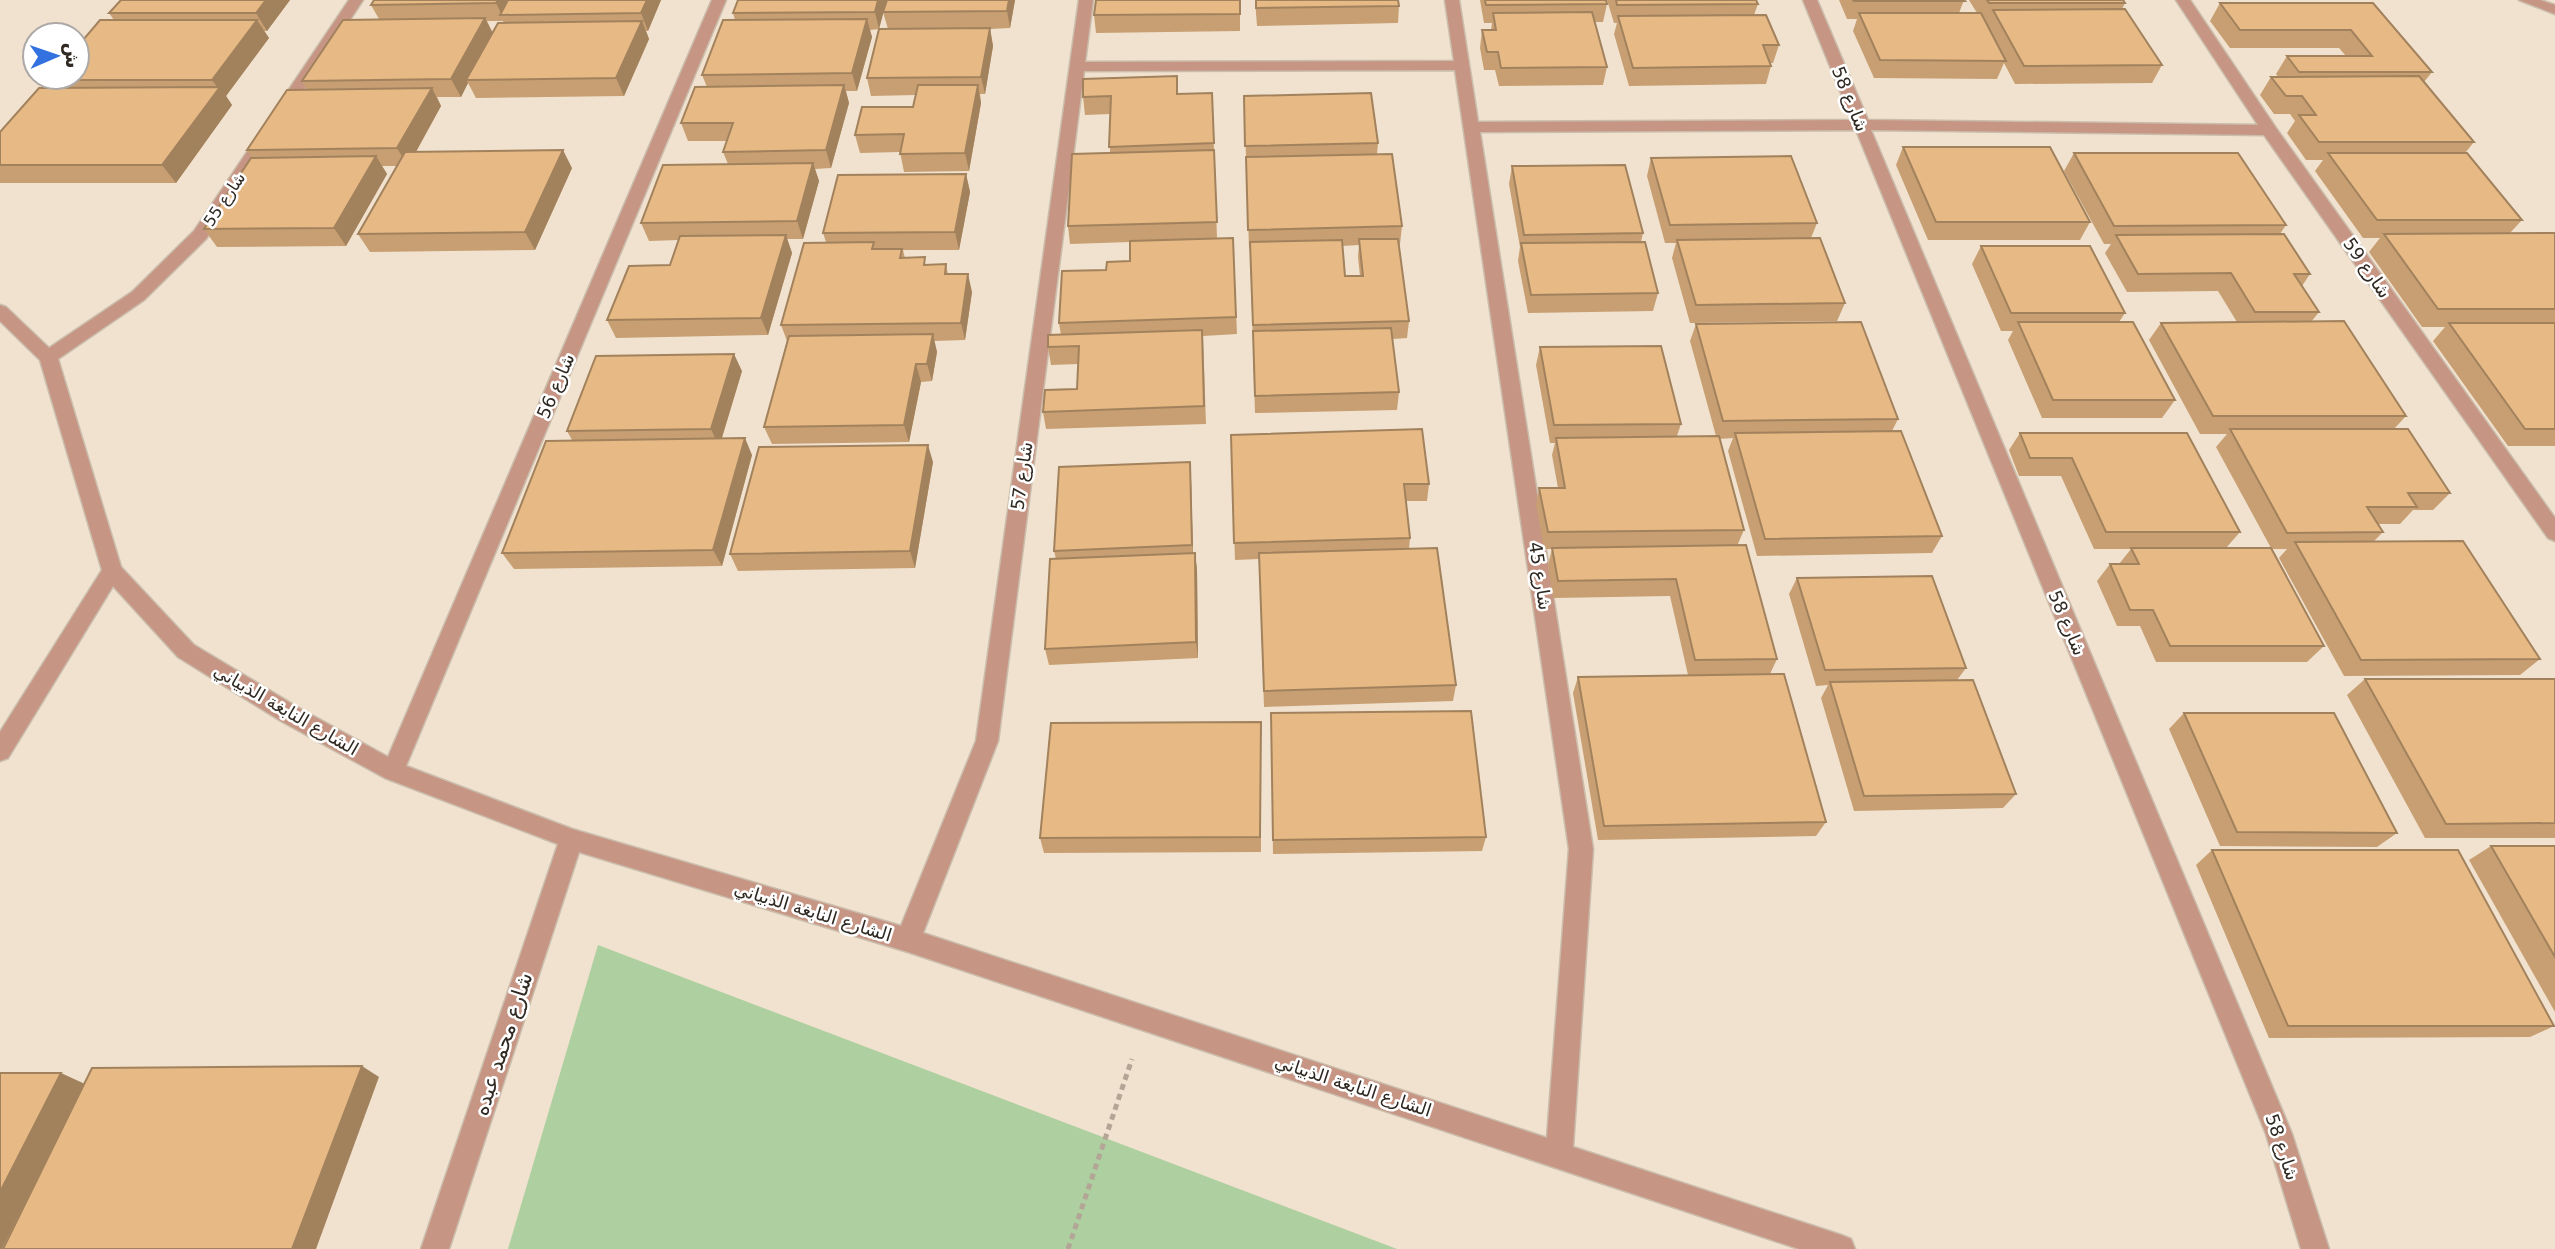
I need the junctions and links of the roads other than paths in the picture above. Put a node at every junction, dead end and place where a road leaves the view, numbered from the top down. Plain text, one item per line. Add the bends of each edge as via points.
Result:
1 (356, 0) edge
2 (719, 0) edge
3 (1086, 0) edge
4 (1452, 0) edge
5 (1810, 0) edge
6 (2183, 0) edge
7 (2526, 0) edge
8 (2555, 10) edge
9 (1462, 65) junction
10 (1077, 67) junction
11 (1860, 125) junction
12 (1472, 127) junction
13 (2270, 130) junction
14 (0, 311) edge
15 (48, 357) junction
16 (2555, 533) edge
17 (111, 571) junction
18 (0, 751) edge
19 (393, 771) junction
20 (571, 839) junction
21 (908, 940) junction
22 (1559, 1154) junction
23 (435, 1249) edge
24 (1841, 1249) edge
25 (2315, 1249) edge

1 - 15 street, شارع 55 via 200,235 138,296
2 - 19 street, شارع 56
3 - 10 street, شارع 57
4 - 9 street, شارع 45
5 - 11 street, شارع 58
6 - 13 street, شارع 59
7 - 8 street
9 - 10 street
9 - 12 street, شارع 45
10 - 21 street, شارع 57 via 987,741
11 - 12 street
11 - 13 street
11 - 25 street, شارع 58 via 2279,1134
12 - 22 street, شارع 45 via 1581,849
13 - 16 street, شارع 59
14 - 15 street, الشارع النابغة الذبياني
15 - 17 street, الشارع النابغة الذبياني
17 - 18 street
17 - 19 street, الشارع النابغة الذبياني via 186,650
19 - 20 street, الشارع النابغة الذبياني
20 - 21 street, الشارع النابغة الذبياني
20 - 23 street, شارع محمد عبده
21 - 22 street, الشارع النابغة الذبياني
22 - 24 street, الشارع النابغة الذبياني

